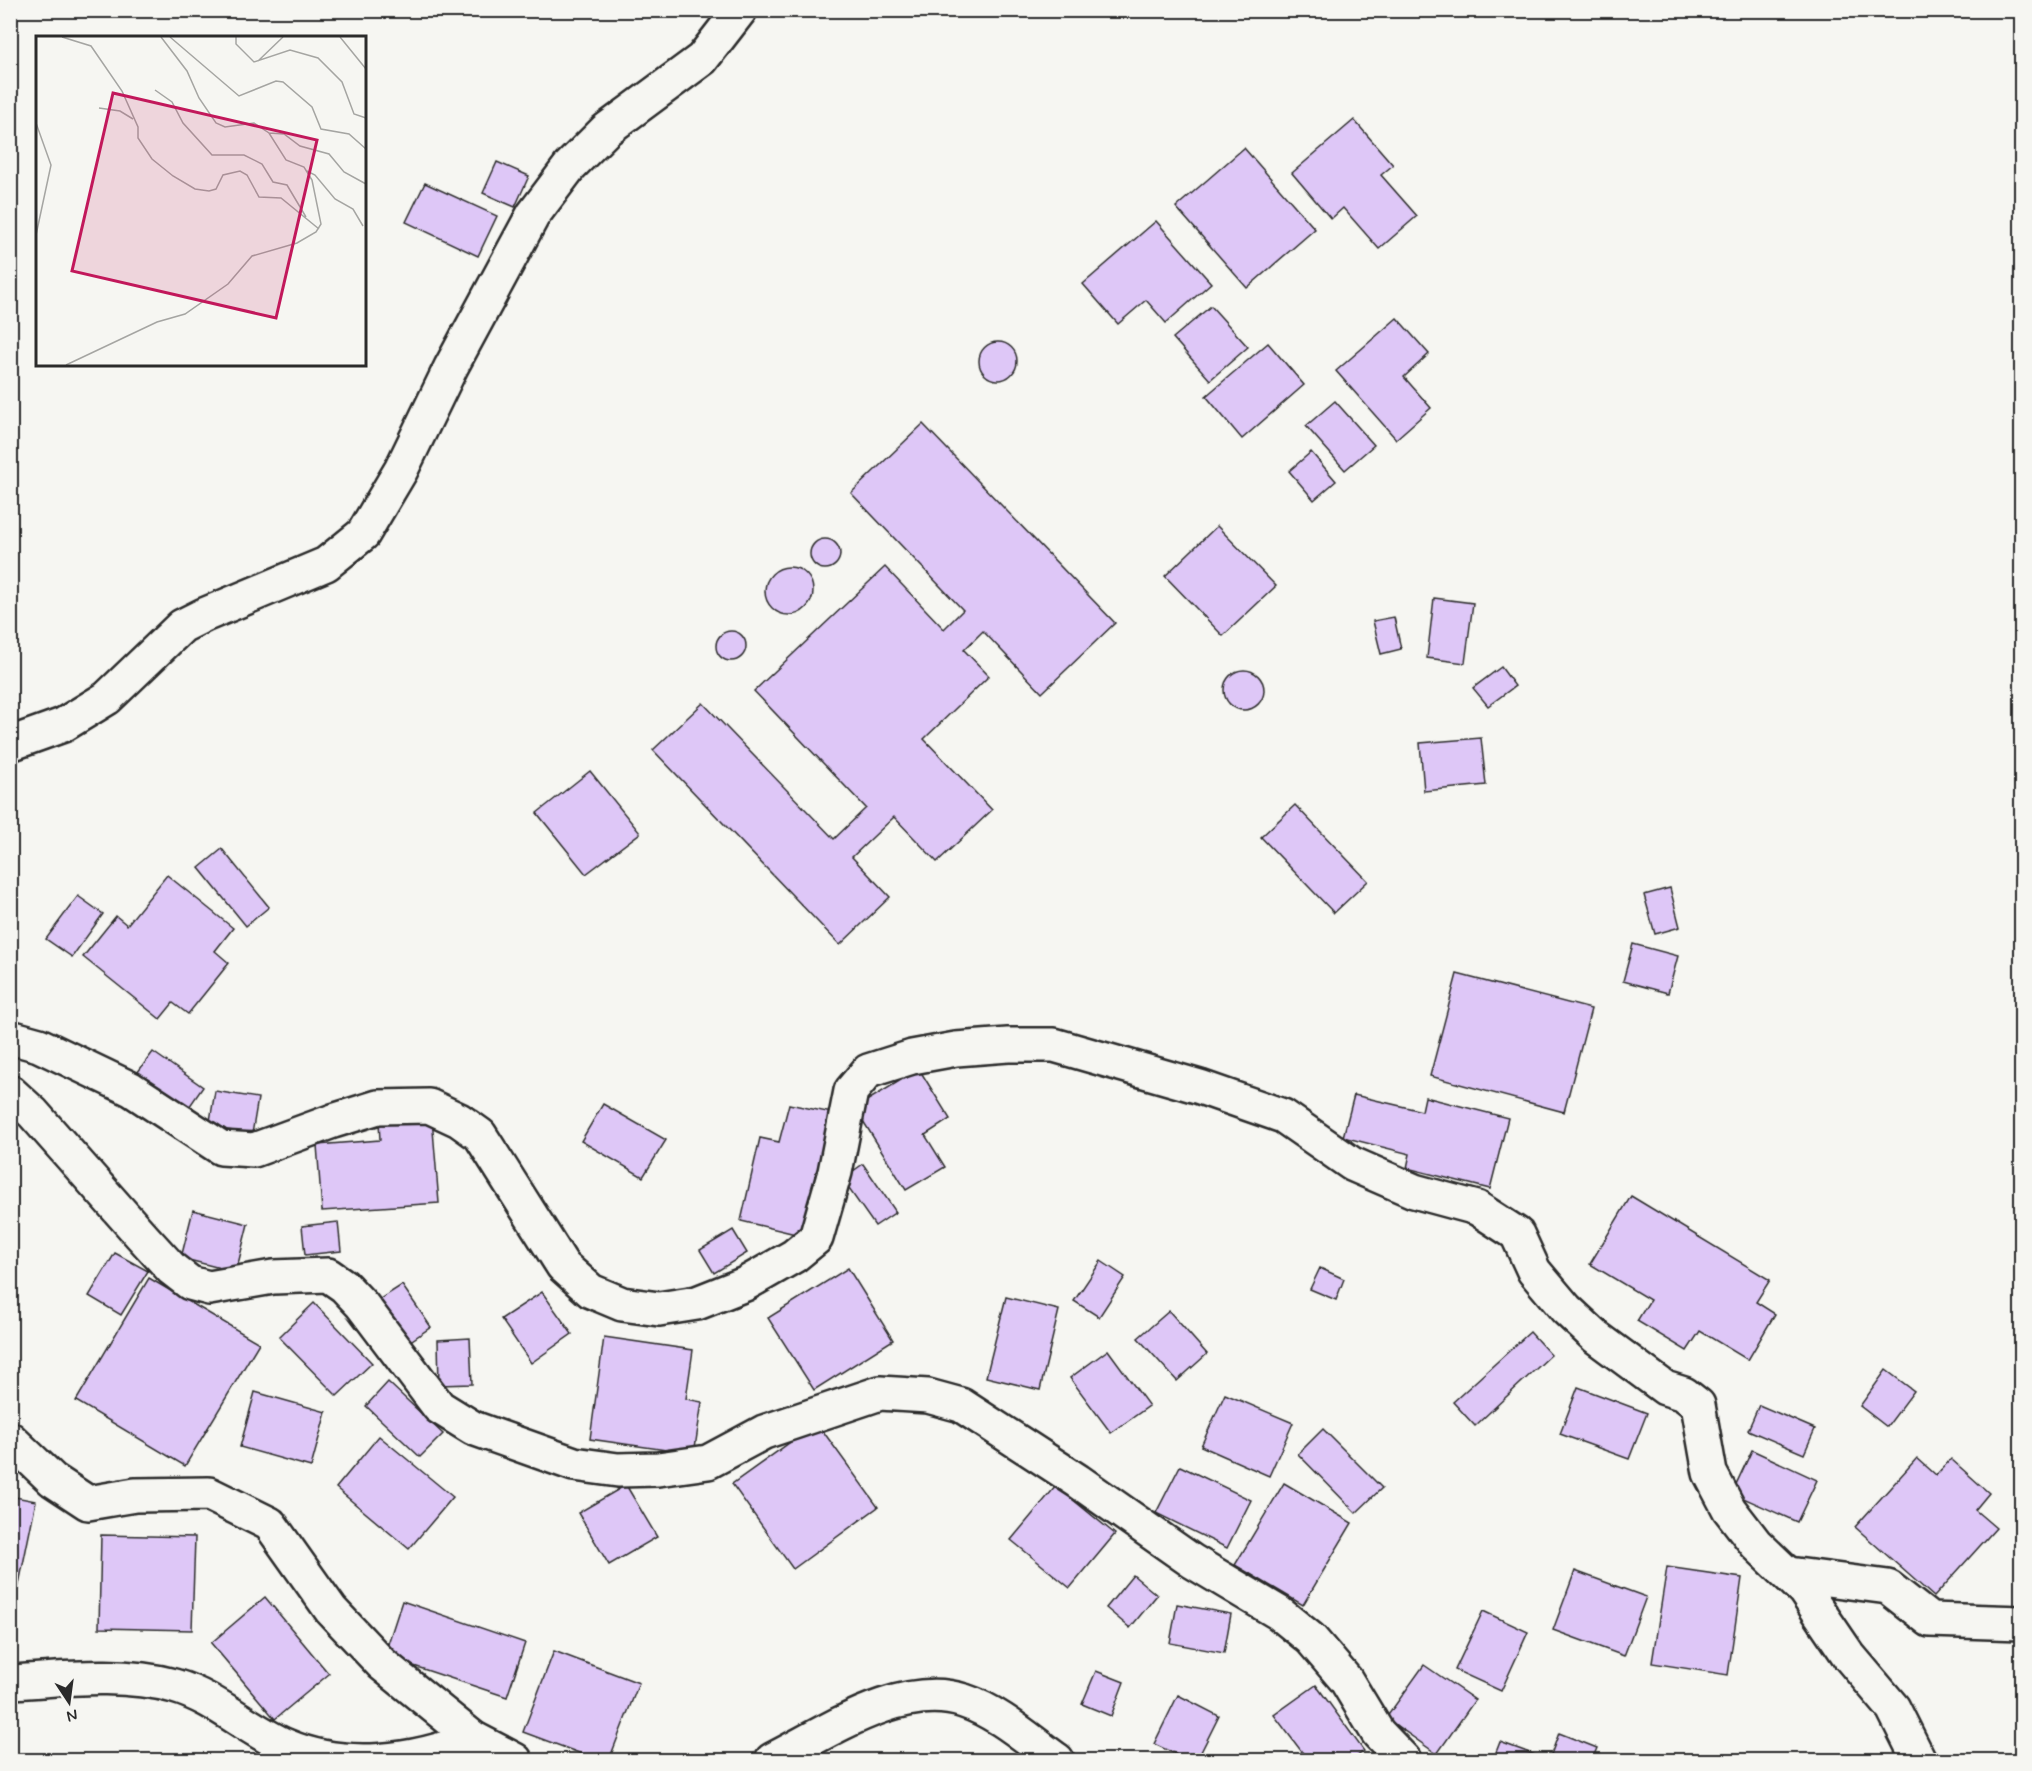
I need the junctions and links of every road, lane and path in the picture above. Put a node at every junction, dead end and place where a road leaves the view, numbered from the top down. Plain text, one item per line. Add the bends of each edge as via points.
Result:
1 (740, 10) edge
2 (10, 744) edge
3 (10, 1037) edge
4 (10, 1092) edge
5 (17, 1451) edge
6 (1789, 1574) junction
7 (2022, 1623) edge
8 (10, 1682) edge
9 (472, 1738) junction
10 (515, 1761) edge
11 (772, 1761) edge
12 (1057, 1761) edge
13 (1404, 1761) edge
14 (1919, 1761) edge

1 - 2 street via 702,59 606,130 570,166 533,215 401,470 363,534 326,564 182,626 106,698 63,725
3 - 6 street via 39,1045 131,1089 221,1148 255,1150 378,1107 429,1106 459,1120 480,1136 563,1266 591,1291 622,1304 659,1309 697,1303 745,1284 794,1256 816,1238 835,1172 851,1091 868,1071 956,1049 1054,1045 1200,1086 1282,1116 1352,1164 1414,1191 1477,1208 1517,1234 1533,1271 1566,1309 1665,1388 1684,1394 1698,1405 1710,1473 1720,1492 1756,1544
4 - 13 street via 190,1283 209,1288 273,1276 328,1275 362,1305 439,1407 473,1428 574,1464 618,1470 708,1462 764,1432 880,1393 928,1396 961,1405 1311,1639 1346,1680 1378,1733
5 - 9 street via 88,1503 135,1495 209,1494 270,1524 331,1610 382,1664
6 - 7 street via 1888,1587 1930,1620
6 - 14 street via 1893,1708
8 - 9 street via 90,1678 175,1686 210,1700 286,1746 327,1758 372,1760 416,1756
9 - 10 street
11 - 12 street via 898,1700 930,1695 965,1701 997,1718

